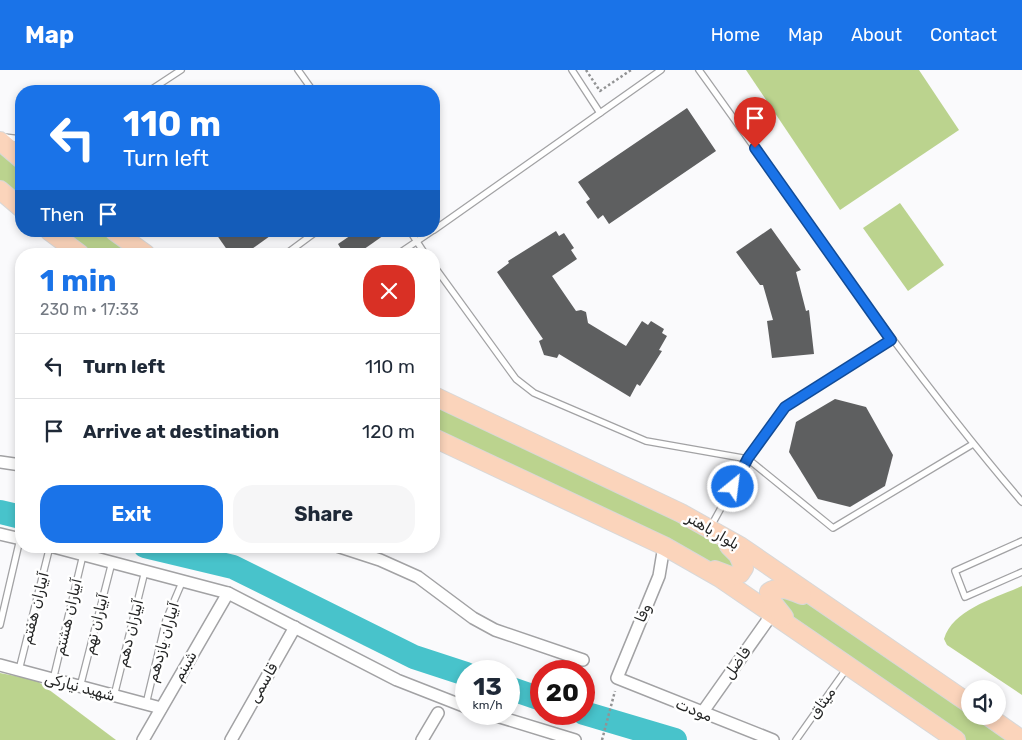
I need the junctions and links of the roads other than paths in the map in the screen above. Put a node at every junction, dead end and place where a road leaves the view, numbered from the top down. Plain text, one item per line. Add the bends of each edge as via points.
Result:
1 (181, 70) edge
2 (298, 70) edge
3 (572, 70) edge
4 (661, 70) edge
5 (699, 70) edge
6 (158, 85) edge
7 (309, 85) edge
8 (600, 113) junction
9 (0, 136) edge
10 (15, 138) edge
11 (0, 141) edge
12 (15, 154) edge
13 (0, 190) edge
14 (15, 203) edge
15 (440, 226) edge
16 (57, 237) edge
17 (122, 237) edge
18 (309, 237) edge
19 (414, 237) edge
20 (424, 237) edge
21 (417, 242) junction
22 (72, 248) edge
23 (138, 248) edge
24 (294, 248) edge
25 (408, 248) edge
26 (421, 248) edge
27 (440, 274) edge
28 (891, 340) junction
29 (440, 399) edge
30 (440, 441) edge
31 (973, 444) junction
32 (748, 458) junction
33 (0, 462) edge
34 (15, 464) edge
35 (1022, 502) edge
36 (707, 528) junction
37 (0, 534) edge
38 (15, 538) edge
39 (1022, 541) edge
40 (664, 546) junction
41 (18, 553) edge
42 (48, 553) edge
43 (76, 553) edge
44 (358, 553) edge
45 (83, 555) junction
46 (686, 559) junction
47 (112, 562) junction
48 (145, 570) junction
49 (1022, 572) edge
50 (183, 580) junction
51 (228, 593) junction
52 (830, 608) junction
53 (772, 614) junction
54 (0, 625) edge
55 (295, 627) junction
56 (808, 638) junction
57 (583, 660) dead end
58 (0, 666) edge
59 (849, 666) junction
60 (19, 670) junction
61 (617, 678) joint
62 (53, 680) junction
63 (80, 687) junction
64 (114, 696) junction
65 (961, 698) edge
66 (455, 702) edge
67 (146, 704) junction
68 (161, 708) junction
69 (438, 713) dead end
70 (702, 713) junction
71 (520, 723) edge
72 (1001, 725) edge
73 (143, 740) edge
74 (231, 740) edge
75 (422, 740) edge
76 (575, 740) edge
77 (773, 740) edge
78 (796, 740) edge
79 (956, 740) edge
80 (1022, 740) edge

1 - 6 lane
2 - 7 lane
3 - 8 lane
4 - 8 lane
5 - 28 lane
8 - 15 lane
9 - 10 lane
11 - 12 main road
13 - 14 main road
16 - 22 main road
17 - 23 main road
18 - 24 lane
19 - 21 lane
20 - 21 lane
21 - 25 lane
21 - 26 lane
27 - 32 lane via 516,379 534,393 646,441
28 - 31 lane
28 - 32 lane via 785,407
29 - 36 main road, بلوار باهنر
30 - 40 main road
31 - 32 lane via 833,528
31 - 35 lane
32 - 36 lane
33 - 34 street
36 - 46 main road via 738,555 744,568 740,574 731,576
36 - 52 main road, بلوار باهنر via 740,546
37 - 38 street
39 - 49 lane via 955,571 964,597
40 - 46 main road
40 - 61 street, وفا via 659,576
41 - 54 lane
42 - 60 lane, آبیاران هفتم
43 - 45 street
44 - 57 street via 418,578 495,630
45 - 47 street
45 - 62 lane, آبیاران هشتم
46 - 53 main road
47 - 48 street
47 - 63 lane, آبیاران نهم
48 - 50 street
48 - 64 lane, آبیاران دهم
50 - 51 street
50 - 67 lane, آبیاران یازدهم via 166,620
51 - 55 street
51 - 68 street, شبنم
52 - 56 main road via 782,589 774,588 769,592 778,610
52 - 65 main road, بلوار باهنر
53 - 56 main road
53 - 70 street, فاضل
55 - 66 street via 397,680
55 - 74 street, قاسمی
56 - 59 main road
58 - 60 street, شهید نیارکی
59 - 78 lane, میثاق
59 - 79 main road
60 - 62 street, شهید نیارکی
61 - 70 street, مودت
62 - 63 street, شهید نیارکی
63 - 64 street, شهید نیارکی
64 - 67 street, شهید نیارکی
67 - 68 street, شهید نیارکی
68 - 73 street, شبنم
69 - 75 street
70 - 77 street, مودت
71 - 76 street
72 - 80 main road

